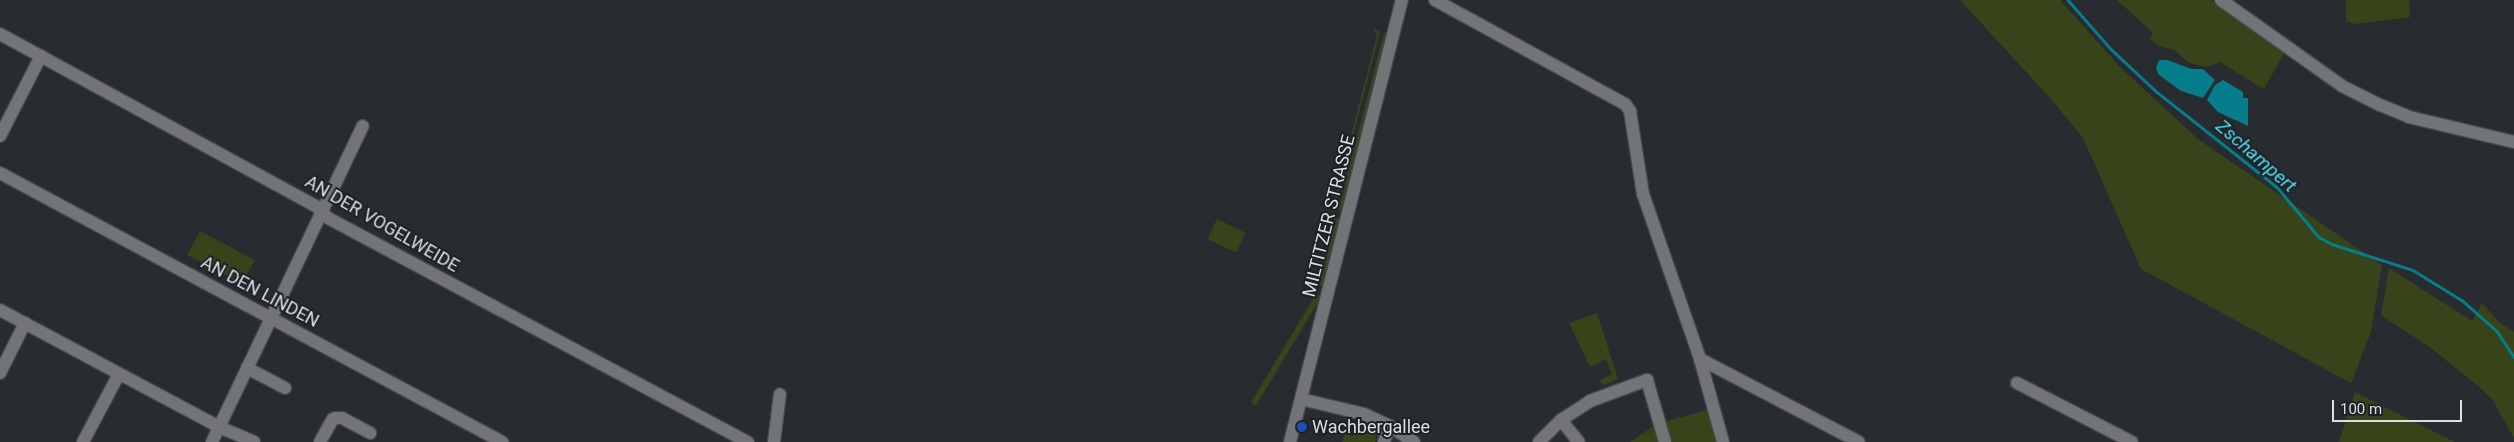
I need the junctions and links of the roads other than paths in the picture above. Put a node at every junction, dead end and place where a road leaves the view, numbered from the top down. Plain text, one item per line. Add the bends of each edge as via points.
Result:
1 (1402, 0) edge
2 (1435, 0) edge
3 (2221, 0) edge
4 (0, 34) edge
5 (41, 56) junction
6 (363, 126) dead end
7 (0, 136) edge
8 (2514, 142) edge
9 (0, 173) edge
10 (323, 212) junction
11 (0, 310) edge
12 (271, 318) junction
13 (25, 323) junction
14 (1700, 359) junction
15 (247, 368) junction
16 (0, 374) edge
17 (119, 374) junction
18 (2017, 383) dead end
19 (285, 388) dead end
20 (780, 394) dead end
21 (1301, 399) junction
22 (1561, 420) junction
23 (1390, 426) junction
24 (218, 427) junction
25 (370, 433) dead end
26 (83, 442) edge
27 (212, 442) edge
28 (254, 442) edge
29 (320, 442) edge
30 (502, 442) edge
31 (748, 442) edge
32 (774, 442) edge
33 (1290, 442) edge
34 (1384, 442) edge
35 (1414, 442) edge
36 (1539, 442) edge
37 (1579, 442) edge
38 (1666, 442) edge
39 (1723, 442) edge
40 (1859, 442) edge
41 (2132, 442) edge

1 - 21 street, MILTITZER STRASSE
2 - 14 street via 1628,108 1632,115 1643,194
3 - 8 street via 2342,86 2380,106 2409,117
4 - 5 street, AN DER VOGELWEIDE
5 - 7 street
5 - 10 street, AN DER VOGELWEIDE
6 - 10 street
9 - 12 street, AN DEN LINDEN
10 - 12 street
10 - 31 street, AN DER VOGELWEIDE via 328,218
11 - 13 street
12 - 15 street
12 - 30 street, AN DEN LINDEN
13 - 16 street
13 - 17 street
14 - 39 street
14 - 40 street
15 - 19 street
15 - 24 street
17 - 24 street
17 - 26 street
18 - 41 street
20 - 32 street
21 - 23 street via 1364,414
21 - 33 street, MILTITZER STRASSE
22 - 36 street
22 - 37 street
22 - 38 street via 1590,401 1647,380
23 - 34 street
23 - 35 street
24 - 27 street
24 - 28 street
25 - 29 street via 336,418

